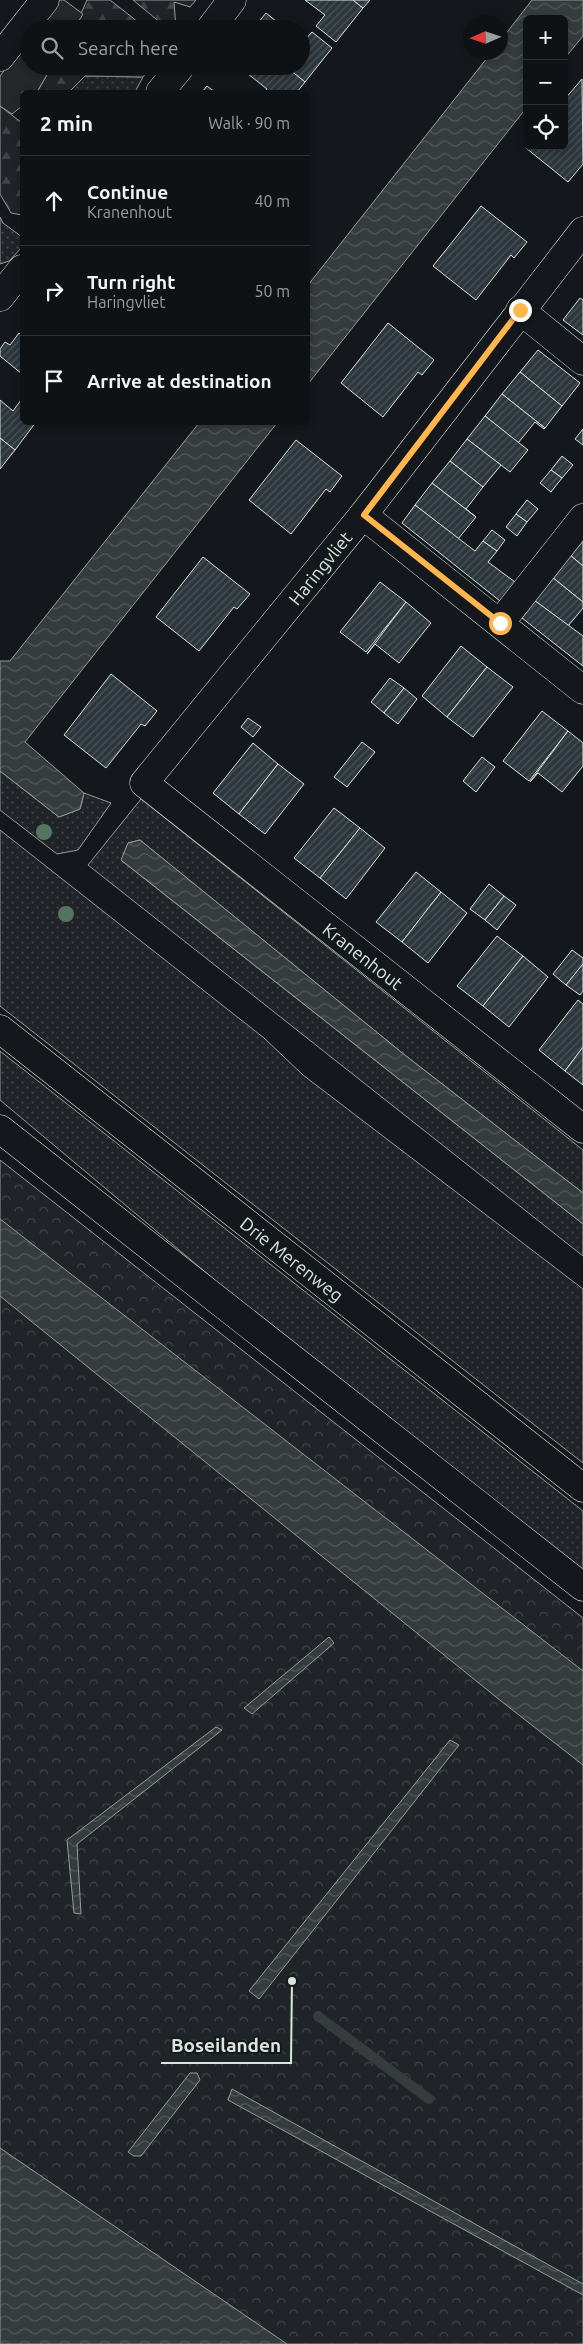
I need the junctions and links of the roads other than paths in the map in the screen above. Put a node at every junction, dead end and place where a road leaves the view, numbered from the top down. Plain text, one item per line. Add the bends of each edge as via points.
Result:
1 (45, 0) edge
2 (232, 0) edge
3 (29, 20) edge
4 (217, 20) edge
5 (20, 32) edge
6 (0, 57) edge
7 (173, 75) edge
8 (162, 90) edge
9 (583, 231) edge
10 (20, 272) edge
11 (0, 297) edge
12 (520, 310) junction
13 (583, 361) edge
14 (364, 515) junction
15 (583, 518) edge
16 (500, 623) junction
17 (583, 690) edge
18 (144, 783) joint
19 (0, 1029) edge
20 (0, 1129) edge
21 (583, 1129) edge
22 (583, 1488) edge
23 (583, 1587) edge

1 - 3 main road
2 - 4 main road
5 - 6 main road
7 - 8 main road
9 - 12 main road, Haringvliet
10 - 11 main road
12 - 13 main road
12 - 14 main road, Haringvliet
14 - 16 main road
14 - 18 main road, Haringvliet
15 - 16 main road
16 - 17 main road
18 - 21 main road, Kranenhout
19 - 22 main road, Drie Merenweg
20 - 23 main road

